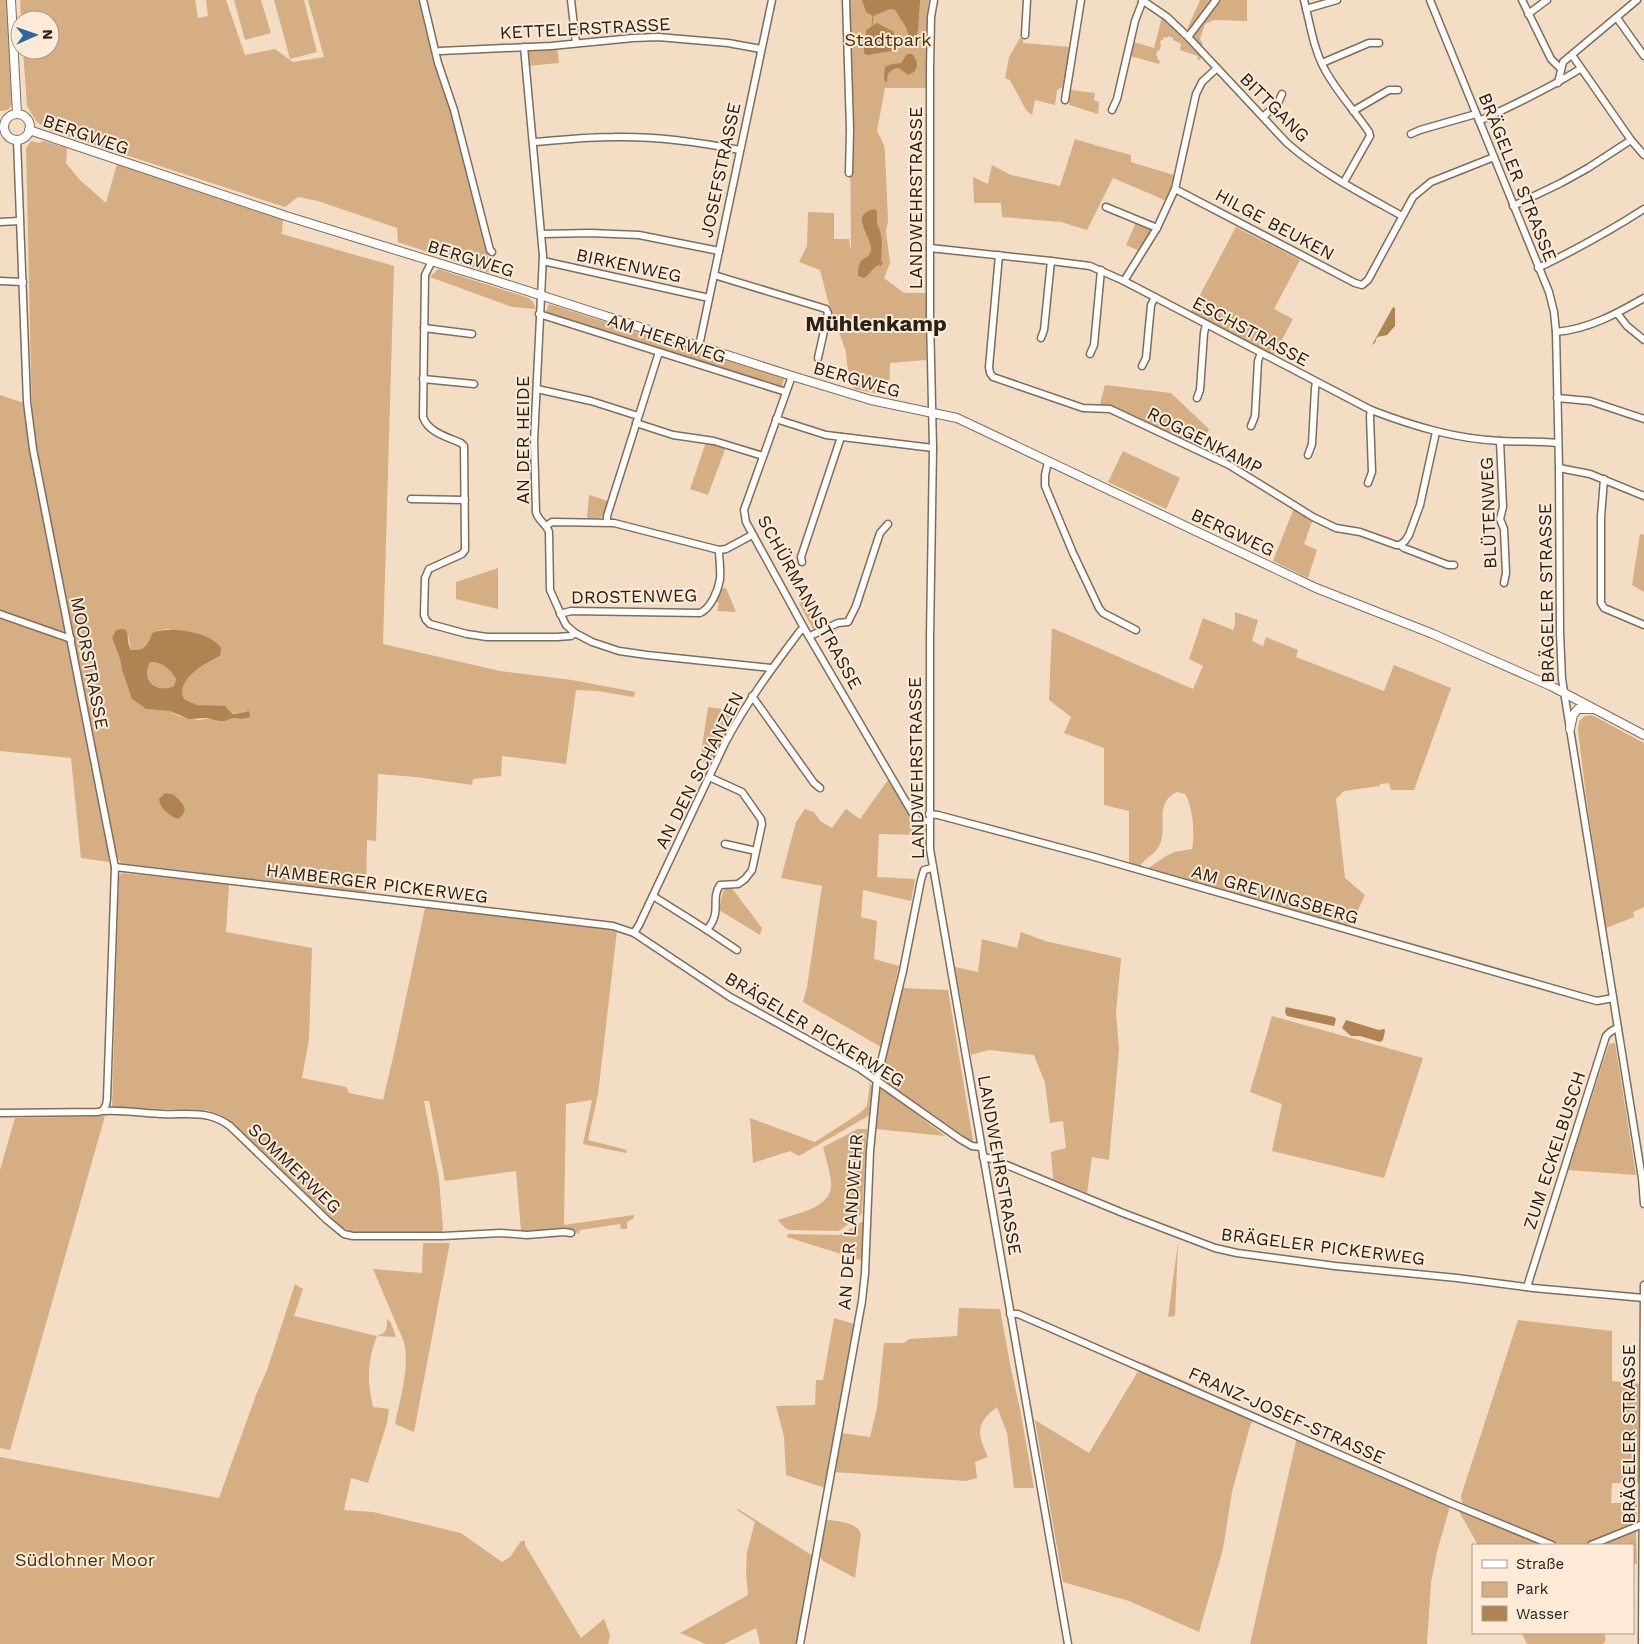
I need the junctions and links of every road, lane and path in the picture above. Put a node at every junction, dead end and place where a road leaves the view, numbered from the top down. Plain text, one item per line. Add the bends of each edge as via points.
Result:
1 (11, 0) edge
2 (422, 0) edge
3 (571, 0) edge
4 (772, 0) edge
5 (846, 0) edge
6 (934, 0) edge
7 (1027, 0) edge
8 (1081, 0) edge
9 (1143, 0) edge
10 (1216, 0) edge
11 (1304, 0) edge
12 (1337, 0) edge
13 (1430, 0) edge
14 (1522, 0) edge
15 (1547, 0) edge
16 (1637, 0) edge
17 (1306, 9) junction
18 (1528, 14) junction
19 (1617, 18) junction
20 (1026, 35) dead end
21 (1188, 36) junction
22 (1379, 42) dead end
23 (576, 43) junction
24 (524, 47) junction
25 (761, 49) junction
26 (440, 51) dead end
27 (1572, 56) junction
28 (1644, 56) edge
29 (1322, 63) junction
30 (1216, 69) junction
31 (1561, 69) junction
32 (1580, 69) junction
33 (1558, 83) junction
34 (1398, 90) dead end
35 (1282, 94) dead end
36 (1065, 100) dead end
37 (1112, 110) dead end
38 (1353, 111) junction
39 (17, 114) junction
40 (1476, 114) junction
41 (1263, 117) junction
42 (1479, 121) junction
43 (2, 122) edge
44 (29, 130) junction
45 (1411, 134) dead end
46 (17, 140) junction
47 (1631, 140) junction
48 (534, 142) junction
49 (740, 150) junction
50 (1644, 155) edge
51 (1494, 157) junction
52 (850, 173) dead end
53 (1344, 182) junction
54 (1175, 188) junction
55 (1513, 206) junction
56 (1106, 207) dead end
57 (1644, 209) edge
58 (1402, 216) junction
59 (20, 221) junction
60 (0, 222) edge
61 (1158, 228) junction
62 (542, 234) junction
63 (930, 248) junction
64 (492, 252) dead end
65 (718, 252) junction
66 (999, 255) junction
67 (432, 261) junction
68 (543, 261) junction
69 (1051, 261) junction
70 (1538, 268) junction
71 (1101, 270) junction
72 (714, 275) junction
73 (0, 281) edge
74 (1124, 281) junction
75 (23, 282) junction
76 (542, 296) junction
77 (1155, 297) junction
78 (709, 298) junction
79 (1644, 298) edge
80 (1617, 313) junction
81 (539, 314) junction
82 (1206, 325) junction
83 (424, 328) junction
84 (1556, 332) junction
85 (472, 334) dead end
86 (1041, 338) dead end
87 (1644, 340) edge
88 (699, 346) junction
89 (659, 352) junction
90 (1261, 353) junction
91 (1090, 354) dead end
92 (818, 358) dead end
93 (1142, 366) dead end
94 (792, 376) junction
95 (423, 379) junction
96 (1316, 382) junction
97 (474, 384) dead end
98 (537, 389) junction
99 (786, 392) junction
100 (1196, 398) dead end
101 (1557, 398) junction
102 (1371, 410) junction
103 (932, 414) junction
104 (776, 419) junction
105 (1644, 419) edge
106 (637, 420) junction
107 (1251, 426) dead end
108 (1436, 432) junction
109 (841, 437) junction
110 (1500, 441) junction
111 (1558, 443) junction
112 (933, 448) junction
113 (1308, 455) dead end
114 (764, 456) junction
115 (1048, 462) junction
116 (1559, 468) junction
117 (1604, 478) junction
118 (1368, 483) dead end
119 (1644, 495) edge
120 (411, 499) dead end
121 (465, 500) junction
122 (607, 522) junction
123 (888, 524) dead end
124 (546, 526) junction
125 (752, 535) junction
126 (1400, 545) junction
127 (719, 550) junction
128 (802, 562) dead end
129 (1454, 565) dead end
130 (1504, 583) dead end
131 (0, 614) edge
132 (560, 614) junction
133 (1644, 625) edge
134 (804, 628) junction
135 (1136, 630) dead end
136 (575, 633) junction
137 (810, 636) junction
138 (71, 638) junction
139 (771, 668) junction
140 (1564, 692) junction
141 (752, 696) junction
142 (1598, 710) junction
143 (1570, 729) junction
144 (1644, 736) edge
145 (709, 777) junction
146 (820, 788) dead end
147 (929, 814) junction
148 (929, 822) junction
149 (725, 844) dead end
150 (756, 851) junction
151 (115, 867) junction
152 (932, 868) junction
153 (652, 896) junction
154 (707, 930) junction
155 (634, 934) junction
156 (737, 950) dead end
157 (1612, 998) junction
158 (1617, 1028) junction
159 (877, 1079) junction
160 (103, 1110) junction
161 (0, 1113) edge
162 (981, 1147) junction
163 (983, 1157) junction
164 (1644, 1204) edge
165 (571, 1233) dead end
166 (1644, 1285) edge
167 (1527, 1287) junction
168 (1644, 1298) edge
169 (1010, 1314) junction
170 (1643, 1524) junction
171 (1550, 1544) edge
172 (1593, 1544) edge
173 (800, 1644) edge
174 (1068, 1644) edge
175 (1642, 1644) edge

1 - 39 main road
2 - 64 street
3 - 23 street
4 - 25 street, JOSEFSTRASSE
5 - 52 street
6 - 63 street, LANDWEHRSTRASSE via 930,54
7 - 20 street
8 - 36 street
9 - 21 street, BITTGANG
9 - 37 street
10 - 21 street
11 - 17 street
12 - 17 street
13 - 40 street, BRÄGELER STRASSE
14 - 18 street
15 - 18 street
16 - 19 street
17 - 29 street
18 - 31 street via 1550,59
19 - 27 street
19 - 28 street
21 - 30 street, BITTGANG
22 - 29 street via 1369,43
23 - 24 street, KETTELERSTRASSE
23 - 25 street, KETTELERSTRASSE via 658,37
24 - 26 street, KETTELERSTRASSE
24 - 48 street, AN DER HEIDE
25 - 49 street, JOSEFSTRASSE
27 - 31 street via 1563,62
27 - 32 street
29 - 38 street
30 - 41 street, BITTGANG
30 - 54 street via 1202,82 1196,94
31 - 33 street
32 - 33 street
32 - 47 street
33 - 42 street
34 - 38 street via 1389,90
35 - 41 street
38 - 53 street via 1370,136
39 - 43 main road, BERGWEG
39 - 44 main road, BERGWEG via 27,118
40 - 42 street, BRÄGELER STRASSE
40 - 45 street
41 - 53 street, BITTGANG via 1298,152
42 - 51 street, BRÄGELER STRASSE
43 - 46 main road, BERGWEG via 8,136
44 - 46 main road, BERGWEG
44 - 67 main road, BERGWEG
46 - 59 street, MOORSTRASSE
47 - 50 street
47 - 55 street via 1588,168
48 - 49 street via 639,137
48 - 62 street, AN DER HEIDE
49 - 65 street, JOSEFSTRASSE
51 - 55 street, BRÄGELER STRASSE
51 - 58 street via 1431,182 1413,197
53 - 58 street, BITTGANG
54 - 58 street, HILGE BEUKEN via 1362,285 1368,280
54 - 61 street
55 - 70 street, BRÄGELER STRASSE
56 - 61 street
57 - 70 street via 1584,246
59 - 60 street
59 - 75 street, MOORSTRASSE
61 - 74 street
62 - 65 street via 639,235
62 - 68 street, AN DER HEIDE
63 - 66 street, ESCHSTRASSE
63 - 103 street, LANDWEHRSTRASSE
65 - 72 street, JOSEFSTRASSE
66 - 69 street, ESCHSTRASSE
66 - 126 street, ROGGENKAMP via 989,367 993,377 1083,408 1110,409 1229,465 1336,528
67 - 76 main road, BERGWEG
67 - 83 street via 425,275
68 - 76 street, AN DER HEIDE
68 - 78 street, BIRKENWEG
69 - 71 street, ESCHSTRASSE
69 - 86 street
70 - 84 street, BRÄGELER STRASSE via 1549,292
71 - 74 street, ESCHSTRASSE
71 - 91 street via 1094,345
72 - 78 street, JOSEFSTRASSE
72 - 92 street via 826,310 828,317
73 - 75 street
74 - 77 street, ESCHSTRASSE
75 - 138 street, MOORSTRASSE via 27,402 33,449
76 - 81 street, AN DER HEIDE
76 - 88 main road, BERGWEG
77 - 82 street, ESCHSTRASSE
77 - 93 street
78 - 88 street, JOSEFSTRASSE
79 - 80 street
80 - 84 street via 1580,328
80 - 87 street
81 - 89 street, AM HEERWEG
81 - 98 street, AN DER HEIDE
82 - 90 street, ESCHSTRASSE
82 - 100 street via 1200,390
83 - 85 street
83 - 95 street
84 - 101 street, BRÄGELER STRASSE
88 - 94 main road, BERGWEG
89 - 99 street, AM HEERWEG
89 - 106 street
90 - 96 street, ESCHSTRASSE
90 - 107 street via 1255,416
94 - 99 street, SCHÜRMANNSTRASSE
94 - 103 main road, BERGWEG
95 - 97 street
95 - 121 street via 425,424 464,446
96 - 102 street, ESCHSTRASSE
96 - 113 street via 1312,444
98 - 106 street via 590,401
98 - 124 street, AN DER HEIDE via 534,440 536,512
99 - 104 street, SCHÜRMANNSTRASSE
101 - 105 street via 1590,401
101 - 111 street, BRÄGELER STRASSE
102 - 108 street, ESCHSTRASSE
102 - 118 street via 1372,472
103 - 112 street, LANDWEHRSTRASSE
103 - 115 main road, BERGWEG via 964,421
104 - 109 street
104 - 114 street, SCHÜRMANNSTRASSE
106 - 114 street via 673,435 714,441
106 - 122 street
108 - 110 street, ESCHSTRASSE
108 - 126 street via 1420,505 1409,535
109 - 112 street
109 - 128 street
110 - 111 street, ESCHSTRASSE
110 - 130 street, BLÜTENWEG
111 - 116 street, BRÄGELER STRASSE
112 - 147 street, LANDWEHRSTRASSE
114 - 125 street, SCHÜRMANNSTRASSE via 744,510
115 - 135 street via 1045,486 1099,608 1103,614
115 - 140 main road, BERGWEG via 1316,588 1433,634
116 - 117 street
116 - 140 street, BRÄGELER STRASSE via 1560,633
117 - 119 street
117 - 133 street via 1602,603 1604,608
120 - 121 street
121 - 136 street via 465,550 426,572 426,620 430,624 476,636 557,637
122 - 124 street via 552,522
122 - 127 street
123 - 137 street via 880,533 848,622 838,623
124 - 132 street, AN DER HEIDE via 549,532 550,590
125 - 127 street
125 - 134 street, SCHÜRMANNSTRASSE
126 - 129 street, ROGGENKAMP
127 - 132 street, DROSTENWEG via 719,582 710,606 700,613 567,611
131 - 138 street
132 - 136 street, AN DER HEIDE
134 - 137 street, SCHÜRMANNSTRASSE
134 - 139 street, AN DEN SCHANZEN
136 - 139 street via 619,651
137 - 148 street, SCHÜRMANNSTRASSE via 912,814 918,821
138 - 151 street, MOORSTRASSE
139 - 141 street, AN DEN SCHANZEN
140 - 142 main road, BERGWEG
140 - 143 street, BRÄGELER STRASSE
141 - 145 street, AN DEN SCHANZEN via 739,715
141 - 146 street
142 - 143 main road via 1578,709
142 - 144 main road, BERGWEG
143 - 157 street, BRÄGELER STRASSE
145 - 150 street via 742,792 761,819 762,830
145 - 153 street, AN DEN SCHANZEN
147 - 148 street, LANDWEHRSTRASSE
147 - 157 street, AM GREVINGSBERG via 1091,856 1597,1001
148 - 152 street, LANDWEHRSTRASSE
149 - 150 street
150 - 154 street via 752,870 747,876 738,884 720,885 716,890 715,914
151 - 155 street, HAMBERGER PICKERWEG via 613,926
151 - 160 street, MOORSTRASSE via 107,1099
152 - 159 street, AN DER LANDWEHR via 924,870 921,880
152 - 162 street, LANDWEHRSTRASSE
153 - 154 street
153 - 155 street, AN DEN SCHANZEN
154 - 156 street
155 - 159 street, BRÄGELER PICKERWEG via 730,997
157 - 158 street, BRÄGELER STRASSE
158 - 164 street, BRÄGELER STRASSE
158 - 167 street, ZUM ECKELBUSCH via 1606,1036
159 - 162 street, BRÄGELER PICKERWEG via 960,1139
159 - 173 street, AN DER LANDWEHR via 862,1301
160 - 161 street, SOMMERWEG
160 - 165 street, SOMMERWEG via 208,1115 220,1119 327,1220 351,1235
162 - 163 street, LANDWEHRSTRASSE
163 - 167 street, BRÄGELER PICKERWEG via 1215,1248 1335,1266
163 - 169 street, LANDWEHRSTRASSE
166 - 168 street, BRÄGELER STRASSE
167 - 168 street, BRÄGELER PICKERWEG
168 - 170 street, BRÄGELER STRASSE
169 - 171 street, FRANZ-JOSEF-STRASSE via 1018,1314
169 - 174 street, LANDWEHRSTRASSE
170 - 172 street
170 - 175 street, BRÄGELER STRASSE

